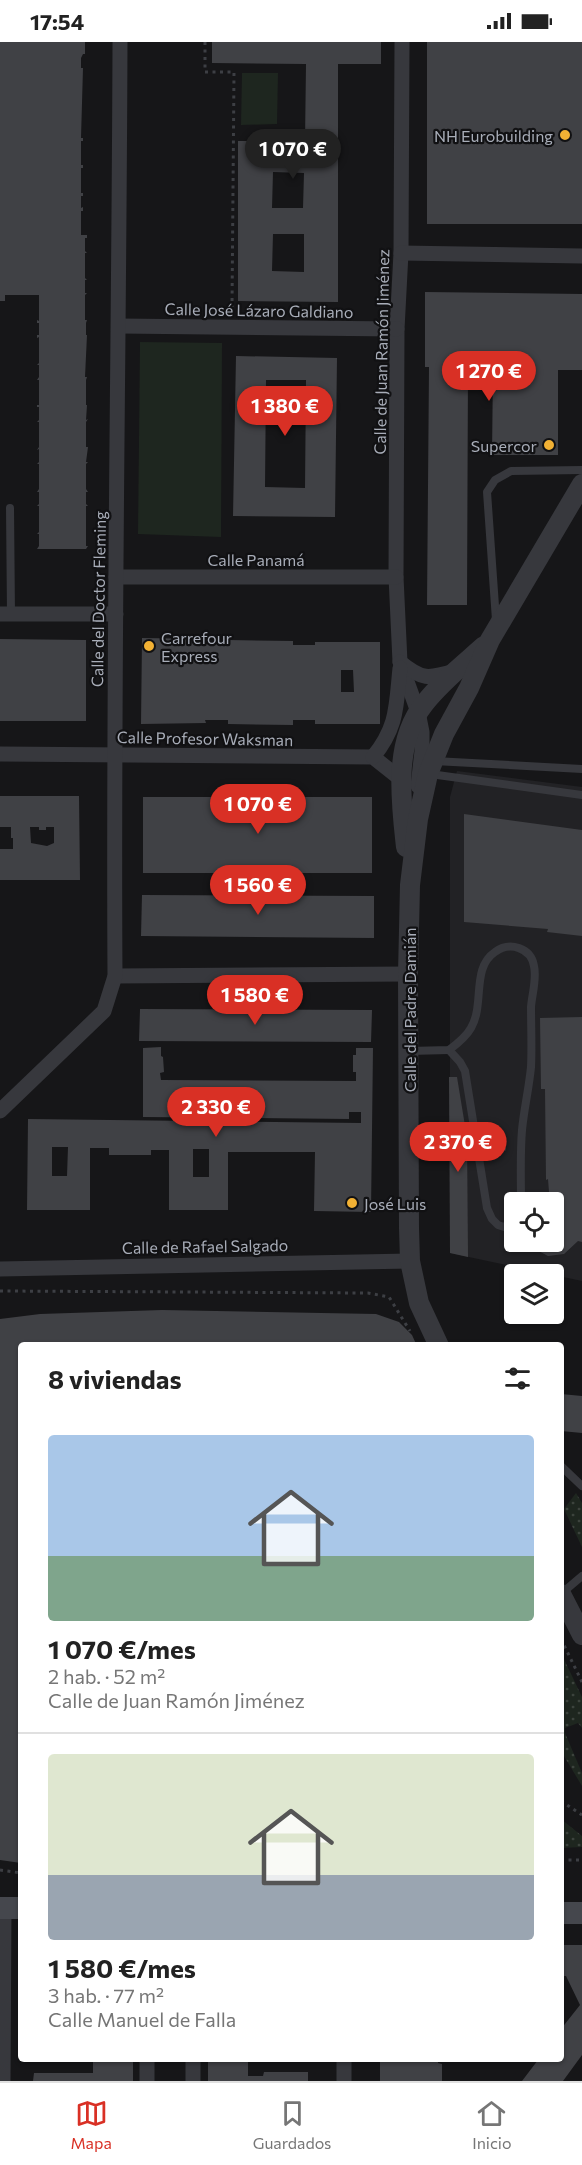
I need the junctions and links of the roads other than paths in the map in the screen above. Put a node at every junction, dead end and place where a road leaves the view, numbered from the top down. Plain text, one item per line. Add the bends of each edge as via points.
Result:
1 (120, 42) edge
2 (402, 42) edge
3 (401, 254) junction
4 (582, 256) edge
5 (119, 326) junction
6 (397, 329) junction
7 (582, 470) edge
8 (582, 484) edge
9 (10, 508) dead end
10 (116, 577) junction
11 (396, 577) junction
12 (5, 614) edge
13 (116, 614) junction
14 (494, 634) junction
15 (400, 662) junction
16 (458, 670) junction
17 (418, 712) junction
18 (0, 754) edge
19 (114, 755) junction
20 (373, 757) junction
21 (430, 767) junction
22 (582, 769) edge
23 (402, 780) junction
24 (582, 795) edge
25 (418, 819) junction
26 (410, 885) junction
27 (408, 974) junction
28 (115, 976) junction
29 (449, 1050) junction
30 (408, 1051) junction
31 (0, 1111) edge
32 (521, 1192) edge
33 (504, 1227) edge
34 (410, 1261) junction
35 (0, 1269) edge
36 (437, 1342) edge
37 (564, 1469) edge
38 (582, 1486) edge
39 (582, 1576) edge
40 (564, 1591) edge
41 (564, 1600) edge
42 (582, 1635) edge
43 (8, 1908) edge
44 (564, 1913) edge
45 (582, 1913) edge
46 (147, 2062) edge
47 (193, 2062) edge
48 (344, 2062) edge
49 (3, 2081) edge
50 (147, 2081) edge
51 (193, 2081) edge
52 (344, 2081) edge

1 - 5 street, Calle del Doctor Fleming
2 - 3 street, Calle de Juan Ramón Jiménez
3 - 4 street
3 - 6 street, Calle de Juan Ramón Jiménez
5 - 6 street, Calle José Lázaro Galdiano
5 - 10 street, Calle del Doctor Fleming
6 - 11 street, Calle de Juan Ramón Jiménez
7 - 14 lane via 511,471 495,480 487,492
8 - 14 street, Calle del Padre Damián
9 - 12 lane
10 - 11 street, Calle Panamá
10 - 13 street, Calle del Doctor Fleming
11 - 15 street, Calle de Juan Ramón Jiménez
12 - 13 street
13 - 19 street, Calle del Doctor Fleming
14 - 16 street, Calle del Padre Damián
14 - 21 street, Calle del Padre Damián
15 - 16 street via 416,675
15 - 17 street, Calle del Padre Damián
15 - 20 street via 393,724
16 - 17 street, Calle del Padre Damián
17 - 23 street, Calle del Padre Damián via 405,746
17 - 25 street, Calle del Padre Damián via 423,740
18 - 19 street, Calle Profesor Waksman
19 - 20 street, Calle Profesor Waksman
19 - 28 street, Calle del Doctor Fleming
20 - 23 street
21 - 22 lane
21 - 24 lane
21 - 25 street, Calle del Padre Damián
23 - 26 street, Calle del Padre Damián
25 - 26 street, Calle del Padre Damián
26 - 27 street, Calle del Padre Damián
27 - 28 street
27 - 30 street, Calle del Padre Damián
28 - 31 street, Calle del Doctor Fleming via 104,1011
29 - 30 lane
29 - 32 lane via 471,1028 487,959 507,946 524,950 534,965 535,978 531,998 531,1067 522,1130
29 - 33 lane via 465,1071 487,1208 492,1219
30 - 34 street, Calle del Padre Damián
34 - 35 street, Calle de Rafael Salgado
34 - 36 street, Calle del Padre Damián via 419,1303
37 - 38 lane
39 - 40 lane
41 - 42 street
43 - 49 street
44 - 45 main road
46 - 50 street
47 - 51 street
48 - 52 street

